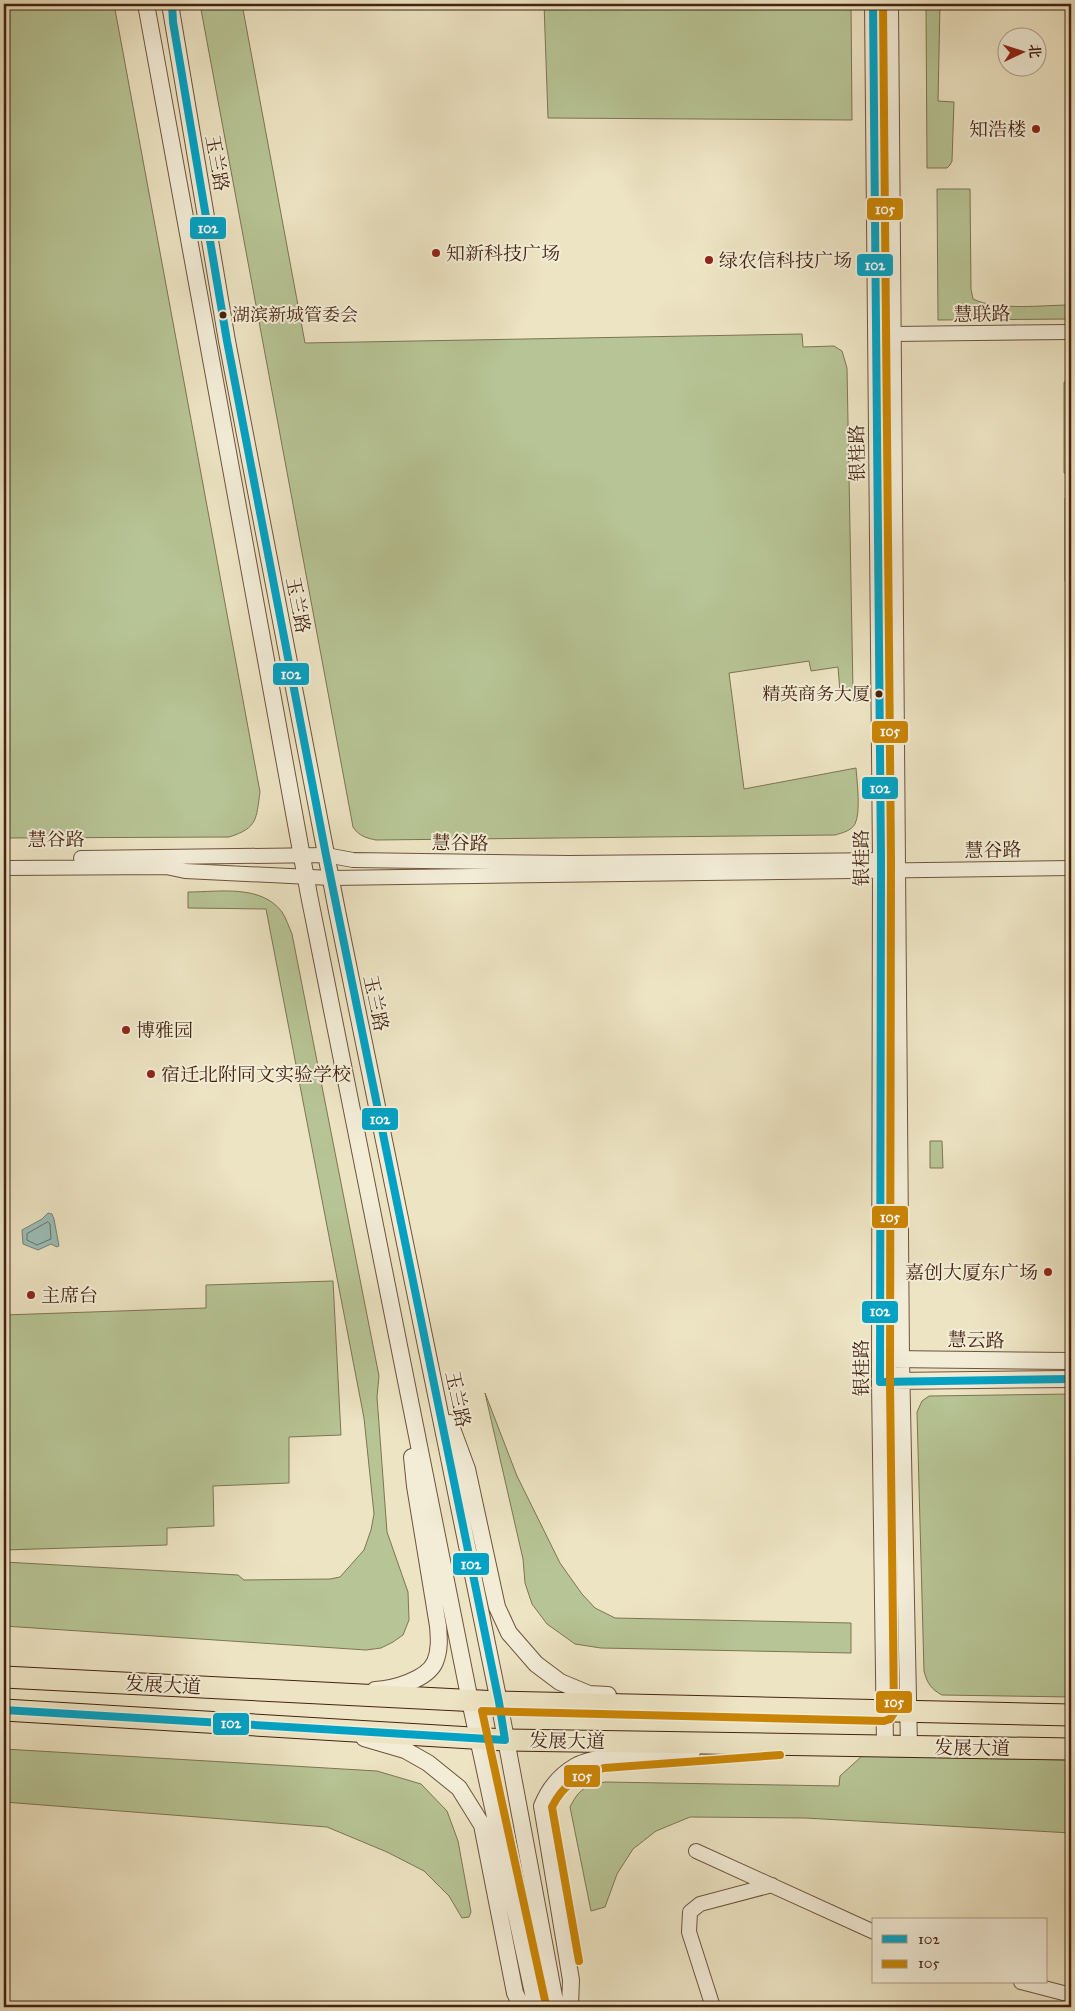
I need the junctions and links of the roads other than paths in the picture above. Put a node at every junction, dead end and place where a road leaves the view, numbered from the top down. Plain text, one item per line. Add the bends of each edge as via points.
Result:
1 (145, 4) edge
2 (171, 4) edge
3 (873, 4) edge
4 (890, 4) edge
5 (1071, 332) edge
6 (893, 334) junction
7 (302, 855) junction
8 (326, 855) junction
9 (4, 858) edge
10 (889, 865) junction
11 (4, 868) edge
12 (1071, 868) edge
13 (306, 878) junction
14 (331, 878) junction
15 (880, 1359) junction
16 (901, 1359) junction
17 (1071, 1361) edge
18 (432, 1374) junction
19 (1071, 1379) edge
20 (406, 1380) junction
21 (902, 1381) junction
22 (880, 1382) junction
23 (4, 1677) edge
24 (309, 1692) junction
25 (470, 1701) junction
26 (499, 1702) junction
27 (782, 1709) junction
28 (4, 1710) edge
29 (884, 1711) junction
30 (908, 1712) junction
31 (1071, 1715) edge
32 (300, 1728) junction
33 (479, 1738) junction
34 (505, 1740) junction
35 (784, 1744) junction
36 (885, 1746) junction
37 (909, 1747) junction
38 (1071, 1749) edge
39 (696, 1851) dead end
40 (772, 1886) junction
41 (872, 1931) edge
42 (1029, 1984) edge
43 (1071, 1995) edge
44 (522, 2007) edge
45 (536, 2007) edge
46 (556, 2007) edge
47 (570, 2007) edge
48 (713, 2007) edge

1 - 7 street
2 - 8 street, 玉兰路 via 227,341
3 - 10 street, 银桂路
4 - 6 street, 银桂路
5 - 6 street, 慧联路
6 - 10 street, 银桂路
7 - 8 street, 慧谷路
7 - 9 street, 慧谷路
7 - 13 street
8 - 10 street, 慧谷路 via 353,860 569,864
8 - 14 street, 玉兰路
10 - 12 street, 慧谷路 via 914,870
10 - 14 street, 慧谷路
10 - 15 street, 银桂路
10 - 16 street, 银桂路
11 - 13 street, 慧谷路 via 166,867
13 - 14 street, 慧谷路
13 - 20 street
14 - 18 street, 玉兰路
15 - 16 street, 慧云路
15 - 22 street, 银桂路
16 - 17 street, 慧云路
16 - 21 street, 银桂路
18 - 26 street, 玉兰路
18 - 27 street via 468,1469 497,1607 509,1633 536,1664 560,1682 589,1694
19 - 21 street
20 - 24 street via 415,1486 438,1626 439,1646 434,1664 408,1683 386,1689
20 - 25 street
21 - 22 street
21 - 30 street, 银桂路
22 - 29 street, 银桂路
23 - 24 main road, 发展大道
24 - 25 main road, 发展大道
25 - 26 main road, 发展大道
25 - 33 street
26 - 27 main road, 发展大道
26 - 34 street, 玉兰路
27 - 29 main road, 发展大道
28 - 32 main road, 发展大道
29 - 30 main road, 发展大道
29 - 36 street, 银桂路
30 - 31 main road, 发展大道
30 - 37 street, 银桂路
32 - 33 main road, 发展大道
32 - 44 street via 373,1740 405,1750 428,1763 459,1788 482,1825 516,1993
33 - 34 main road, 发展大道
33 - 45 street
34 - 35 main road, 发展大道
34 - 46 street, 玉兰路
35 - 36 main road, 发展大道
35 - 47 street via 602,1758 577,1765 557,1780 542,1806 572,1980
36 - 37 main road, 发展大道
37 - 38 main road, 发展大道
39 - 40 street
40 - 41 street
40 - 48 street via 700,1904 690,1912 689,1932
42 - 43 street

